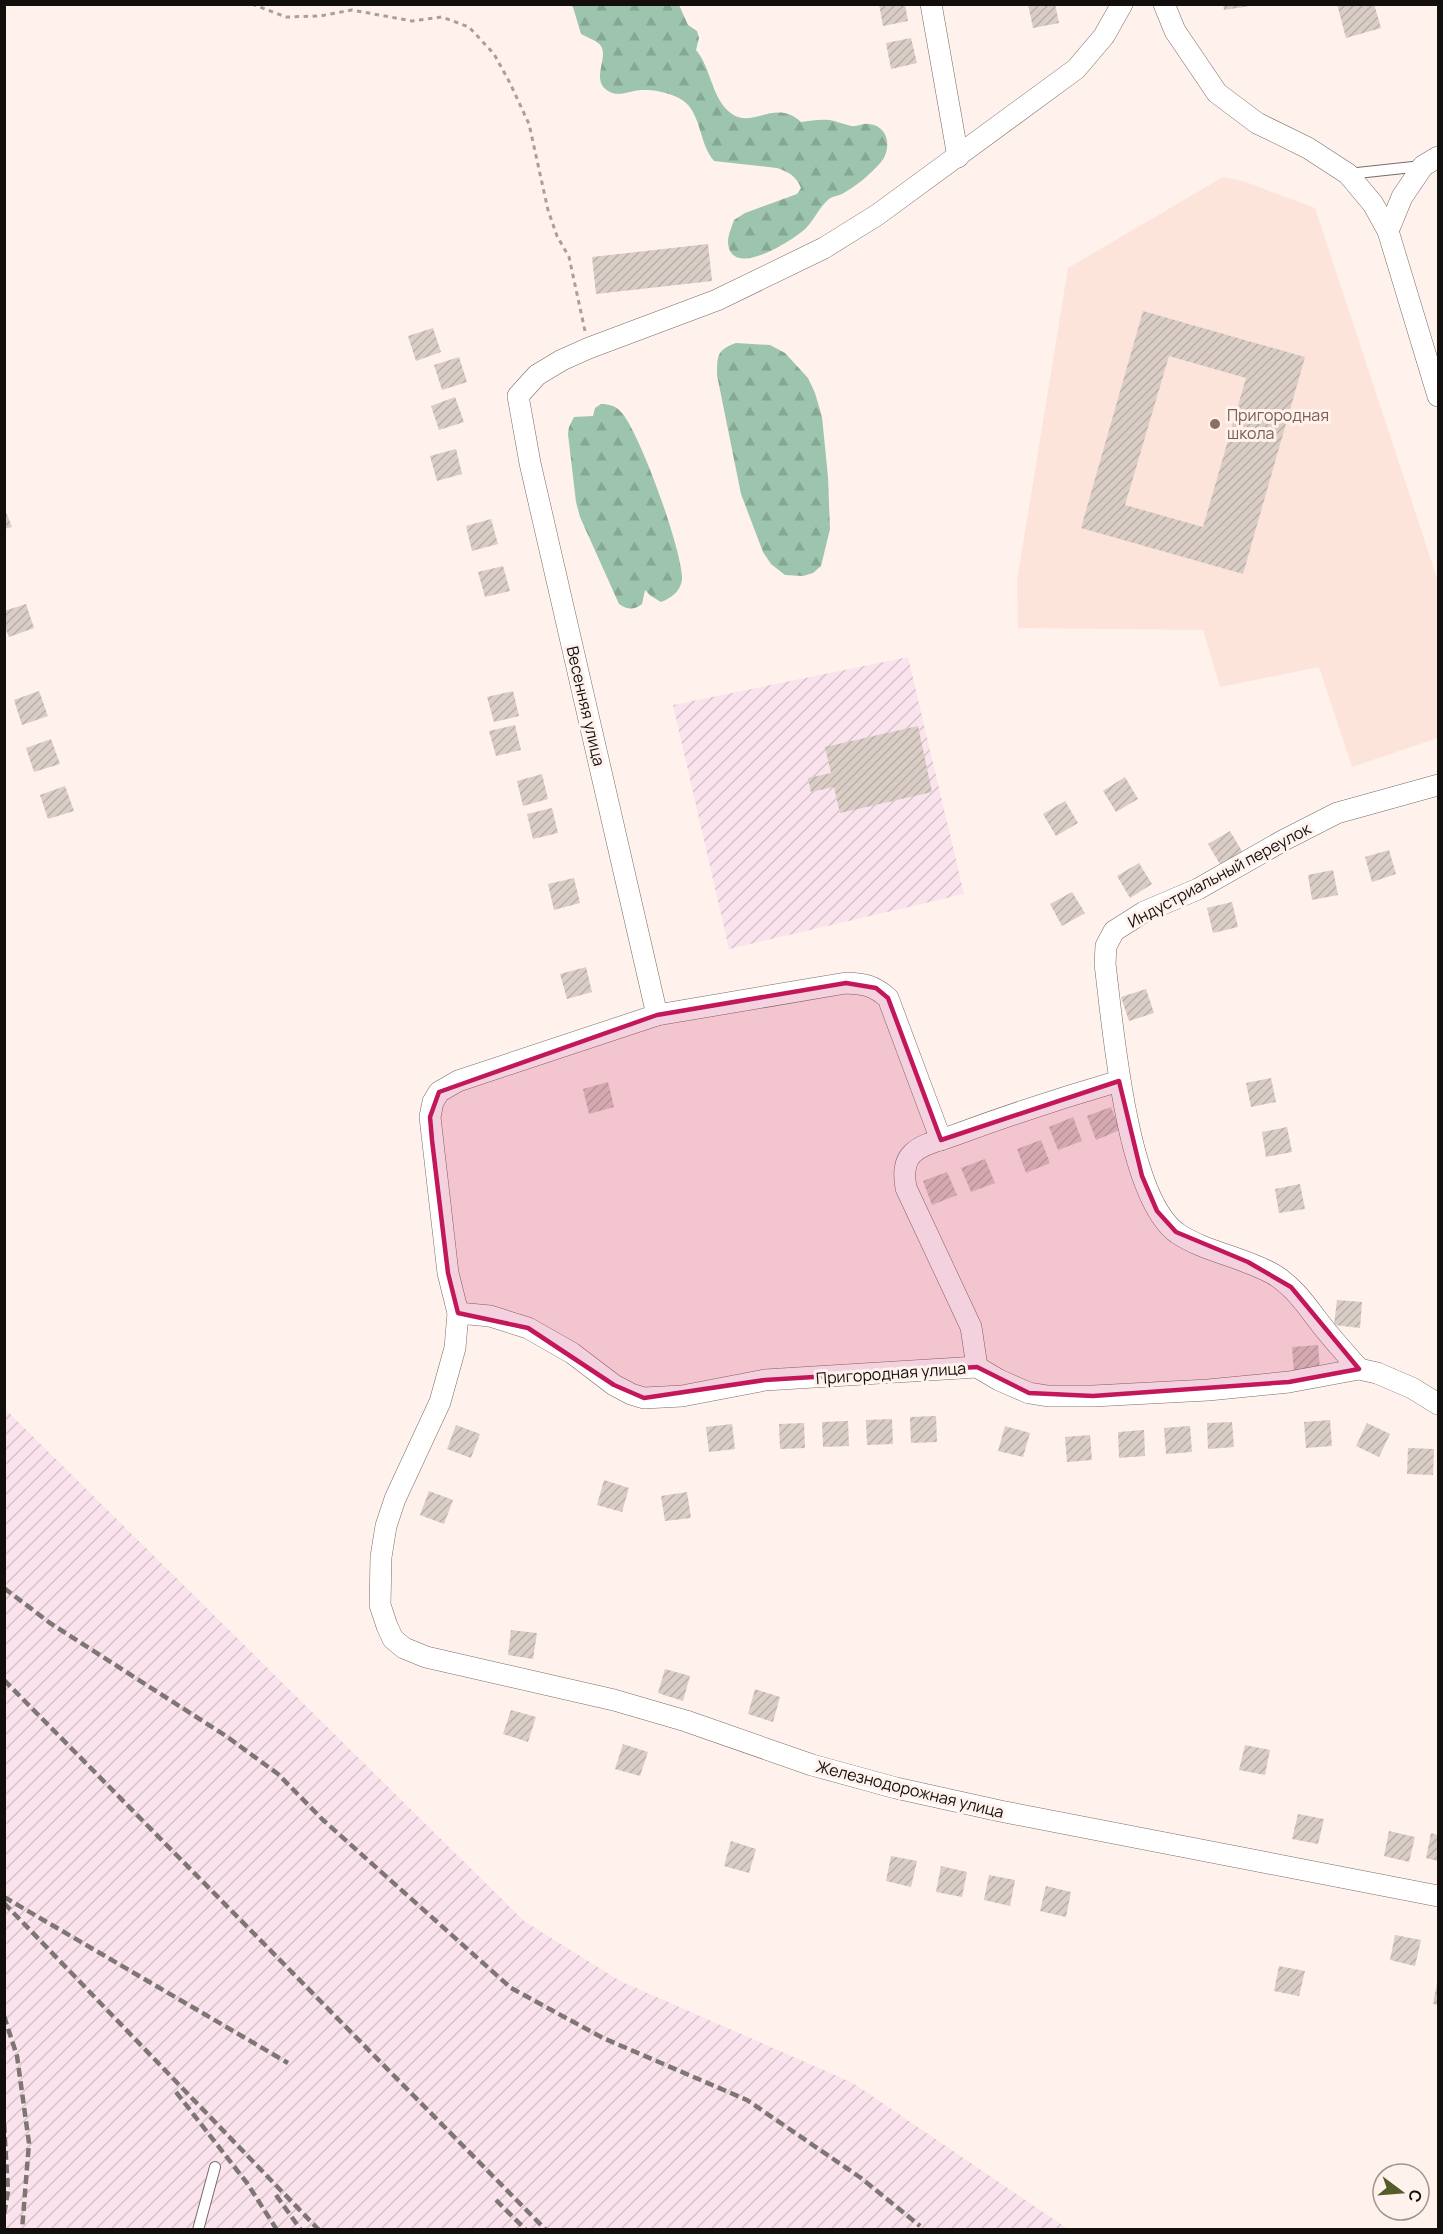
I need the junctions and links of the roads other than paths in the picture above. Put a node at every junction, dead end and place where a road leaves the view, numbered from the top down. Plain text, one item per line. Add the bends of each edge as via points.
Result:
1 (931, 4) edge
2 (1122, 4) edge
3 (1164, 4) edge
4 (958, 157) junction
5 (1431, 162) edge
6 (1348, 174) junction
7 (1388, 231) junction
8 (1438, 396) edge
9 (1438, 785) edge
10 (657, 1015) junction
11 (1119, 1081) junction
12 (941, 1140) junction
13 (458, 1314) junction
14 (977, 1367) junction
15 (1359, 1369) junction
16 (1438, 1404) edge
17 (1438, 1896) edge
18 (215, 2167) dead end
19 (198, 2229) edge

1 - 4 street
2 - 4 street via 1104,36 1076,69
3 - 6 street via 1175,31 1216,93 1257,123 1308,148
4 - 10 street, Весенняя улица via 824,248 717,300 589,348 537,375 518,396
5 - 6 lane
5 - 7 street via 1402,197
6 - 7 street via 1373,204
7 - 8 street
9 - 11 street, Индустриальный переулок via 1337,813 1114,931 1106,946 1106,964
10 - 12 street via 846,983 876,988 888,998
10 - 13 street via 458,1081 439,1092 430,1117 448,1273
11 - 12 street
11 - 15 street, Индустриальный переулок via 1142,1176 1157,1211 1176,1232 1274,1274 1291,1287
12 - 14 street via 911,1154 904,1174 906,1188 971,1327
13 - 14 street, Пригородная улица via 490,1316 528,1328 572,1353 614,1385 644,1398 682,1396 765,1380
13 - 17 street, Железнодорожная улица via 453,1356 440,1402 386,1526 380,1605 393,1639 404,1648 426,1657 614,1700 812,1765 896,1788
14 - 15 street, Пригородная улица via 1029,1393 1048,1396 1208,1390 1289,1382
15 - 16 street, Пригородная улица via 1412,1388
18 - 19 lane

